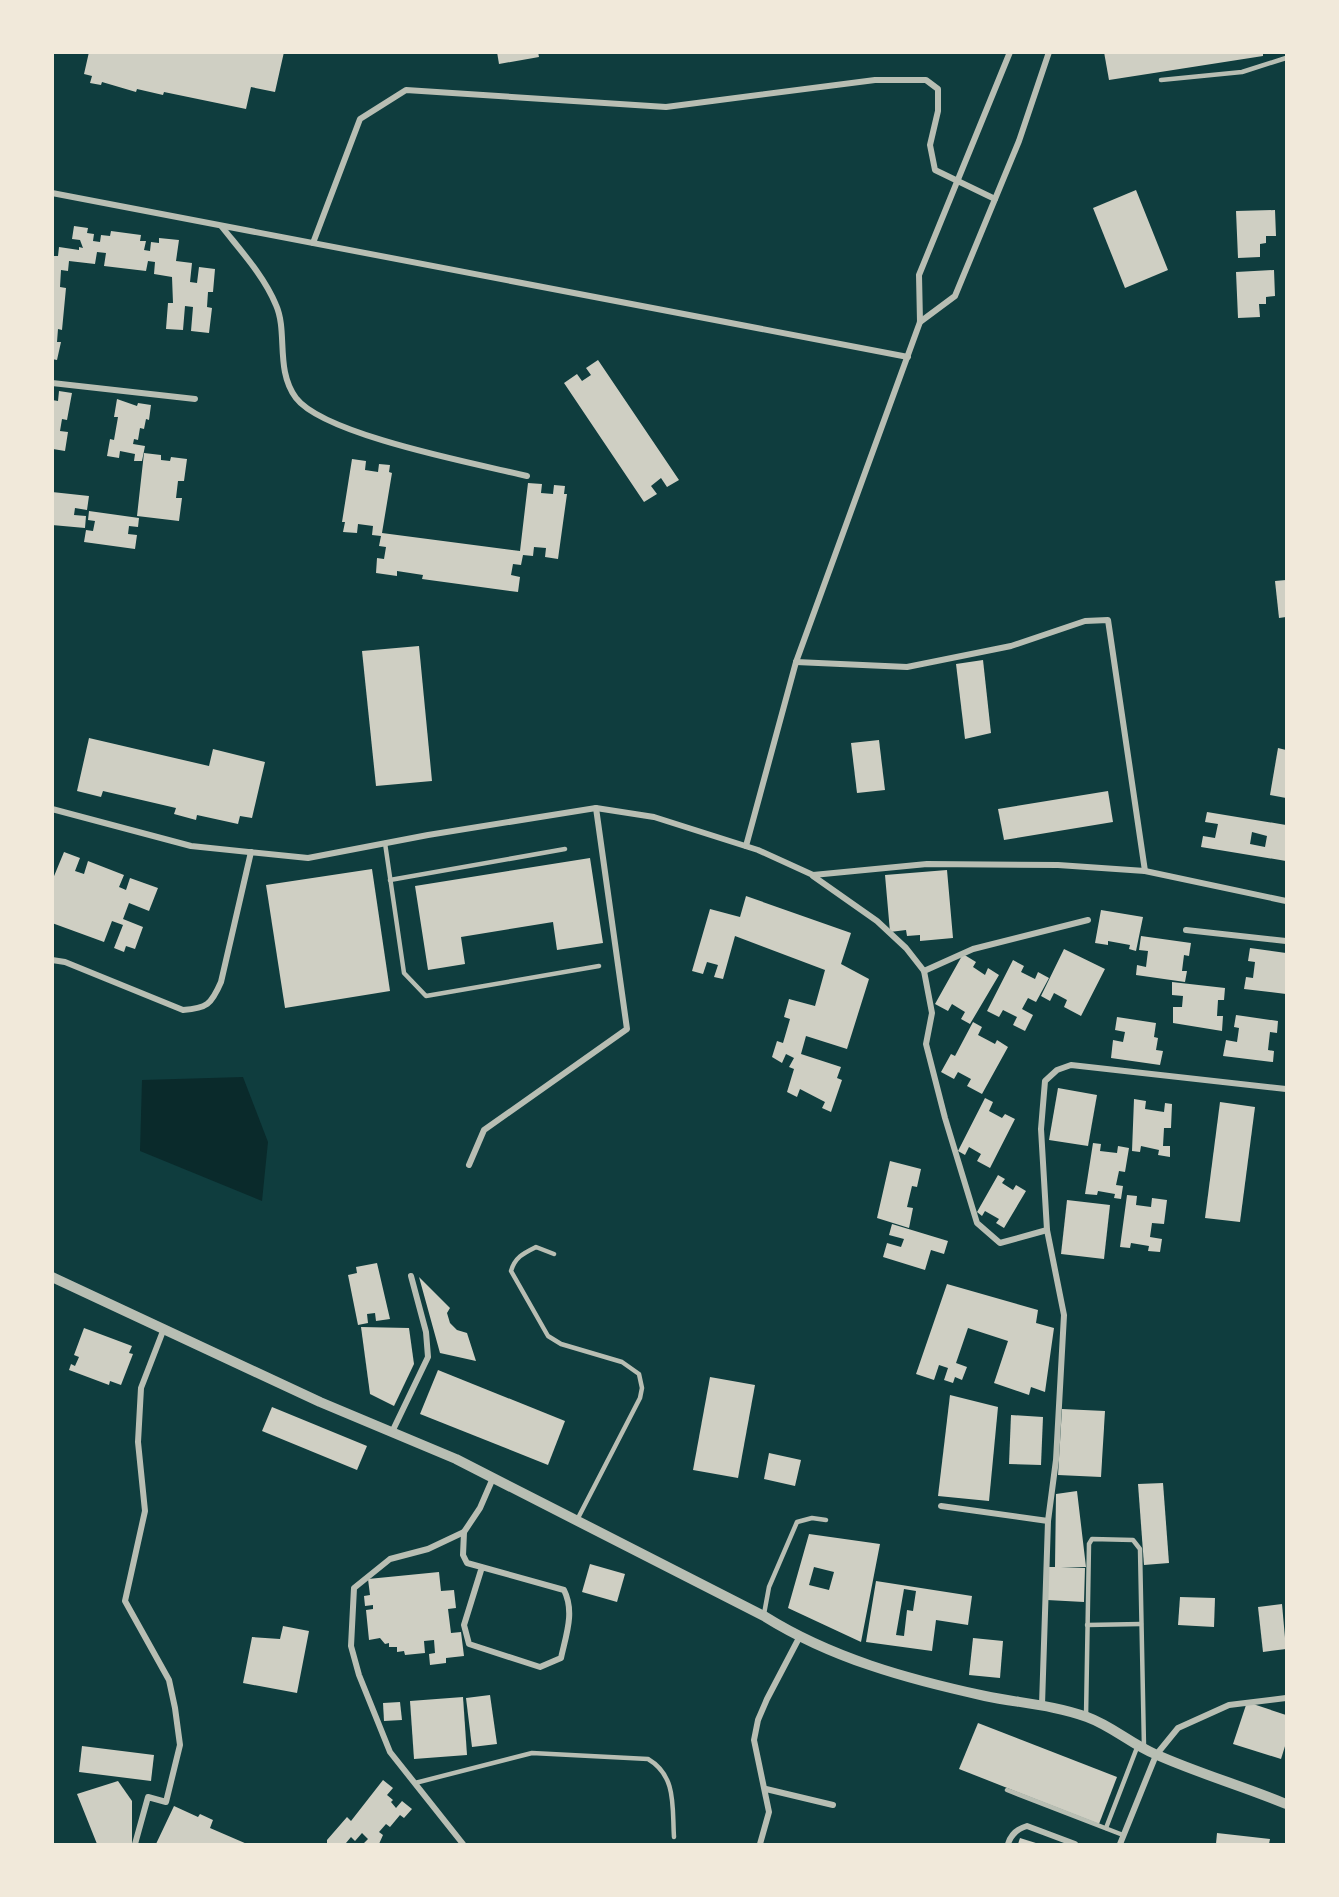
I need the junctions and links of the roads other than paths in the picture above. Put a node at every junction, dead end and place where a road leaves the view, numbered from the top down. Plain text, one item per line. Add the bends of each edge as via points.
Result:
1 (1010, 52) edge
2 (1049, 52) edge
3 (1287, 58) edge
4 (1161, 80) dead end
5 (958, 181) junction
6 (52, 193) edge
7 (995, 199) junction
8 (221, 226) junction
9 (313, 243) junction
10 (920, 322) junction
11 (908, 357) junction
12 (52, 383) edge
13 (195, 399) dead end
14 (527, 476) dead end
15 (796, 662) junction
16 (596, 808) junction
17 (52, 809) edge
18 (385, 843) junction
19 (746, 846) junction
20 (566, 849) dead end
21 (251, 852) junction
22 (1145, 871) junction
23 (813, 875) junction
24 (390, 880) junction
25 (1287, 902) edge
26 (1088, 920) dead end
27 (1186, 930) dead end
28 (1287, 941) edge
29 (52, 960) edge
30 (599, 966) dead end
31 (924, 971) junction
32 (1287, 1089) edge
33 (469, 1165) dead end
34 (1047, 1230) junction
35 (554, 1254) dead end
36 (411, 1276) dead end
37 (52, 1277) edge
38 (163, 1330) junction
39 (392, 1432) junction
40 (493, 1478) junction
41 (941, 1506) dead end
42 (577, 1520) junction
43 (826, 1520) dead end
44 (1048, 1521) junction
45 (464, 1532) junction
46 (482, 1567) junction
47 (764, 1616) junction
48 (1141, 1624) junction
49 (1087, 1625) junction
50 (799, 1638) junction
51 (1287, 1698) edge
52 (1042, 1705) junction
53 (1086, 1717) junction
54 (1141, 1747) junction
55 (1156, 1755) junction
56 (416, 1783) junction
57 (766, 1789) junction
58 (1007, 1790) dead end
59 (1287, 1804) edge
60 (834, 1805) dead end
61 (1106, 1828) junction
62 (1123, 1835) junction
63 (674, 1837) dead end
64 (135, 1845) edge
65 (463, 1845) edge
66 (760, 1845) edge
67 (1008, 1845) edge
68 (1075, 1845) edge
69 (1120, 1845) edge

1 - 5 street
2 - 7 street
3 - 4 lane via 1242,72
5 - 7 street
5 - 9 street via 935,170 930,145 938,111 938,89 926,80 875,80 666,107 406,90 360,119
5 - 10 street via 919,275
6 - 8 street
7 - 10 street via 955,296
8 - 9 street
8 - 14 street via 250,261 277,306 284,371 296,398 323,418 373,437
9 - 11 street
10 - 11 street
11 - 15 street
12 - 13 street
15 - 19 street
15 - 22 street via 907,668 1011,646 1085,621 1108,620
16 - 18 street
16 - 19 street via 654,818
16 - 33 street via 627,1029 484,1130
17 - 21 street via 191,846
18 - 21 street via 308,858
18 - 24 lane
19 - 23 street
20 - 24 lane
21 - 29 street via 221,982 214,998 203,1008 183,1010
22 - 23 street via 1058,865 927,864
22 - 25 street
23 - 31 street via 877,921
24 - 30 lane via 404,974 426,996
26 - 31 street via 973,949
27 - 28 street
31 - 34 street via 932,1013 926,1044 977,1223 1000,1243
32 - 34 street via 1071,1065 1057,1070 1045,1081 1041,1129
34 - 44 street via 1064,1315 1056,1460
35 - 42 lane via 536,1247 522,1254 511,1271 549,1336 561,1344 622,1362 639,1374 642,1388
36 - 39 street via 426,1332 428,1357
37 - 38 street
38 - 39 street
38 - 64 street via 141,1388 138,1442 145,1511 125,1600 168,1680 180,1745 166,1802 148,1797
39 - 40 street
40 - 42 street
40 - 45 street
41 - 44 street
42 - 47 street
43 - 47 lane via 797,1522 769,1587
44 - 52 street
45 - 46 street via 463,1555 467,1563
45 - 56 street via 428,1549 390,1559 354,1588 351,1646 359,1675 390,1752
46 - 46 street via 564,1590 570,1614 561,1658 540,1667 469,1644 464,1625
47 - 50 street
48 - 49 lane
48 - 49 lane via 1137,1543 1092,1539 1088,1551
48 - 54 lane
49 - 53 lane
50 - 52 street via 878,1669 985,1696
50 - 57 street via 758,1720 754,1740
51 - 55 street via 1228,1705 1178,1728
52 - 53 street
53 - 54 street
54 - 55 street
54 - 61 lane
55 - 59 street
55 - 62 street
56 - 63 lane via 532,1753 648,1759 661,1766 670,1784
56 - 65 street
57 - 60 street
57 - 66 street via 769,1812
58 - 61 lane
61 - 62 lane
62 - 69 street
67 - 68 street via 1019,1828 1027,1826

